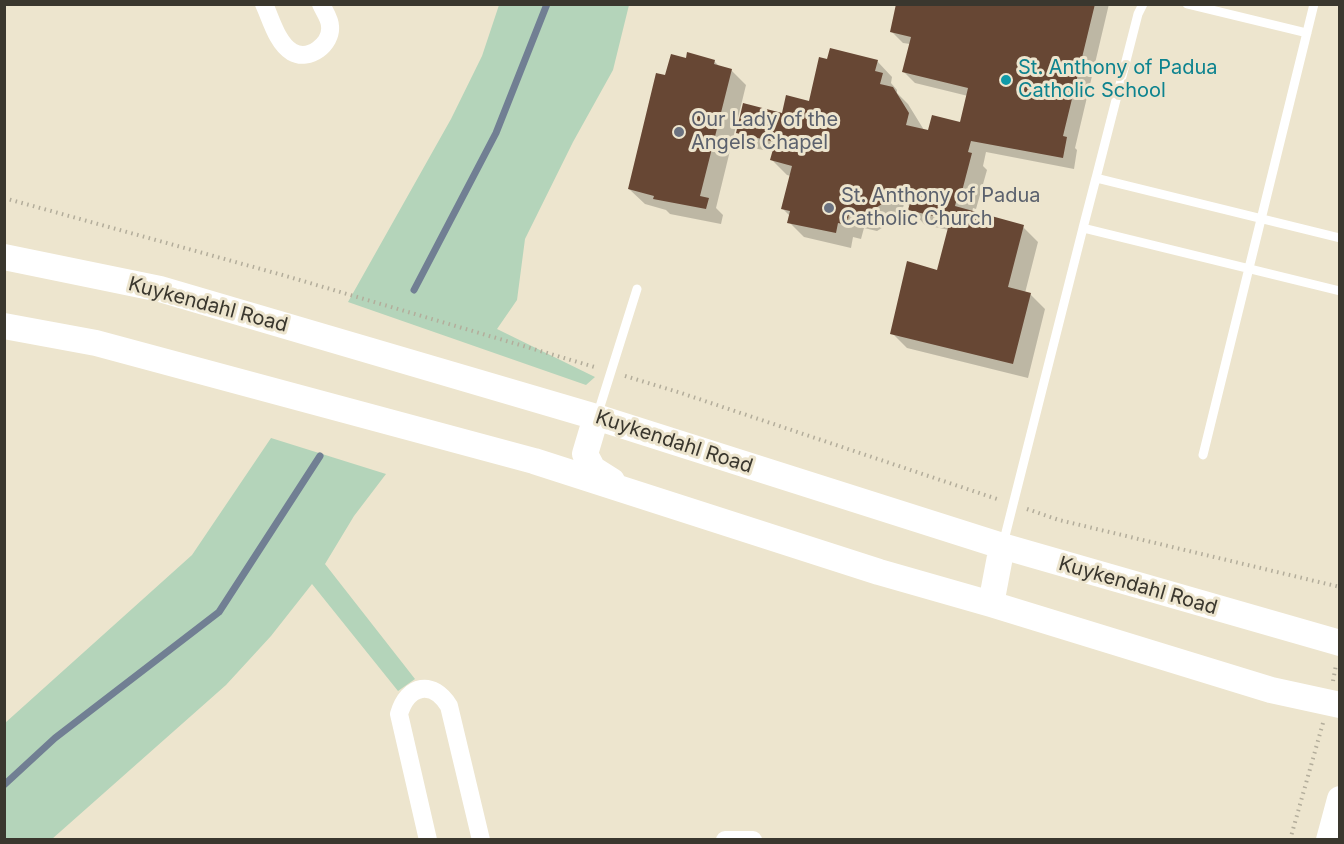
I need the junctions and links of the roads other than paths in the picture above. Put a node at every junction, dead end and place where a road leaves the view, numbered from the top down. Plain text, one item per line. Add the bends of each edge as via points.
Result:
1 (264, 4) edge
2 (321, 4) edge
3 (1143, 4) edge
4 (1187, 4) edge
5 (1314, 4) edge
6 (1307, 33) junction
7 (1096, 178) junction
8 (1262, 219) junction
9 (1083, 228) junction
10 (1340, 238) edge
11 (4, 257) edge
12 (1249, 270) junction
13 (638, 289) dead end
14 (1340, 291) edge
15 (4, 326) edge
16 (597, 417) junction
17 (1203, 455) dead end
18 (621, 488) junction
19 (1002, 546) junction
20 (991, 604) junction
21 (1340, 643) edge
22 (1334, 704) edge
23 (1340, 799) edge
24 (428, 840) edge
25 (481, 840) edge
26 (725, 840) edge
27 (753, 840) edge
28 (1329, 840) edge

1 - 2 street via 283,44 293,53 306,55 328,40 331,24
3 - 7 lane
4 - 6 lane
5 - 6 lane
6 - 8 lane
7 - 8 lane
7 - 9 lane
8 - 10 lane
8 - 12 lane
9 - 12 lane
9 - 19 lane
11 - 16 main road, Kuykendahl Road via 160,289
12 - 14 lane
12 - 17 lane
13 - 16 lane
15 - 18 main road via 96,344 534,461
16 - 18 main road via 585,454 593,469
16 - 19 main road, Kuykendahl Road
18 - 20 main road
19 - 20 main road
19 - 21 main road, Kuykendahl Road
20 - 22 main road via 1270,690
23 - 28 main road
24 - 25 street via 399,714 407,697 426,689 444,698 449,706
26 - 27 street

